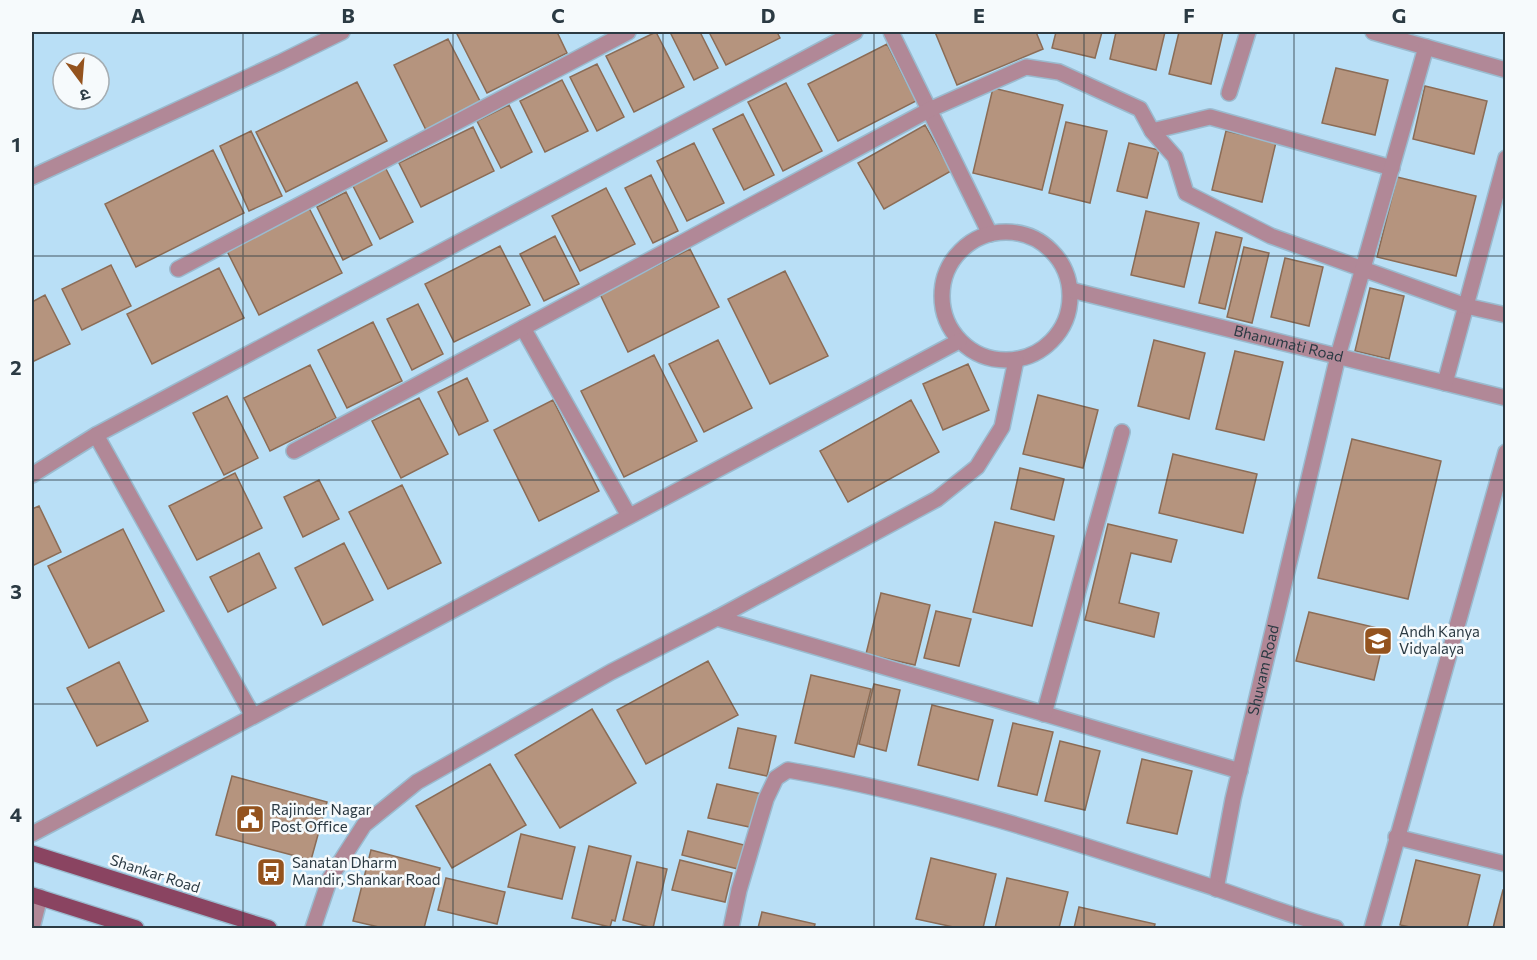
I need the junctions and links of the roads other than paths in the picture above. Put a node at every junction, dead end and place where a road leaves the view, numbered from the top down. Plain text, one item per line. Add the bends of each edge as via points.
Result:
1 (342, 32) edge
2 (628, 32) edge
3 (855, 32) edge
4 (891, 32) edge
5 (1248, 32) edge
6 (1382, 33) edge
7 (1426, 47) junction
8 (1506, 70) edge
9 (1229, 93) dead end
10 (929, 110) junction
11 (1152, 130) junction
12 (1506, 158) edge
13 (1392, 168) junction
14 (32, 177) edge
15 (990, 234) junction
16 (178, 268) dead end
17 (1363, 269) junction
18 (1071, 290) junction
19 (1466, 306) junction
20 (1506, 315) edge
21 (523, 328) junction
22 (959, 341) junction
23 (1338, 356) junction
24 (1016, 360) junction
25 (1445, 383) junction
26 (1506, 398) edge
27 (1122, 432) dead end
28 (96, 435) junction
29 (294, 451) dead end
30 (1506, 452) edge
31 (32, 475) edge
32 (629, 516) junction
33 (717, 618) junction
34 (1044, 714) junction
35 (253, 716) junction
36 (1240, 771) junction
37 (32, 834) edge
38 (1396, 837) junction
39 (32, 853) edge
40 (1506, 864) edge
41 (1216, 889) junction
42 (36, 896) edge
43 (1301, 924) edge
44 (120, 926) edge
45 (32, 928) edge
46 (136, 928) edge
47 (268, 928) edge
48 (313, 928) edge
49 (731, 928) edge
50 (1336, 928) edge
51 (1372, 928) edge

1 - 14 street
2 - 16 street
3 - 28 street
4 - 10 street
5 - 9 street
6 - 7 street
7 - 8 street
7 - 13 street, Shuvam Road
10 - 11 street via 1026,68 1059,72 1140,109
10 - 15 street
10 - 21 street
11 - 13 street via 1210,117
11 - 17 street via 1175,157 1186,192 1271,236
12 - 19 street
13 - 17 street, Shuvam Road
15 - 18 street via 1012,232 1034,237 1052,250 1065,268
15 - 22 street via 970,242 954,258 944,278 941,301 947,322
17 - 19 street
17 - 23 street, Shuvam Road
18 - 23 street, Bhanumati Road
18 - 24 street via 1067,319 1055,339 1038,353
19 - 20 street
19 - 25 street
21 - 29 street
21 - 32 street
22 - 24 street via 994,360
22 - 32 street
23 - 25 street, Bhanumati Road
23 - 36 street, Shuvam Road
24 - 33 street via 1002,427 976,467 937,499
25 - 26 street, Bhanumati Road
27 - 34 street
28 - 31 street
28 - 35 street
30 - 38 street
32 - 35 street
33 - 34 street
33 - 48 street via 611,672 417,782 364,825 330,878
34 - 36 street
35 - 37 street
36 - 41 street, Shuvam Road
38 - 40 street
38 - 51 street
39 - 47 main road, Shankar Road
41 - 43 street
41 - 49 street via 1026,828 853,781 788,770 776,778 766,800
42 - 44 main road
42 - 45 street
43 - 50 street
44 - 46 main road

